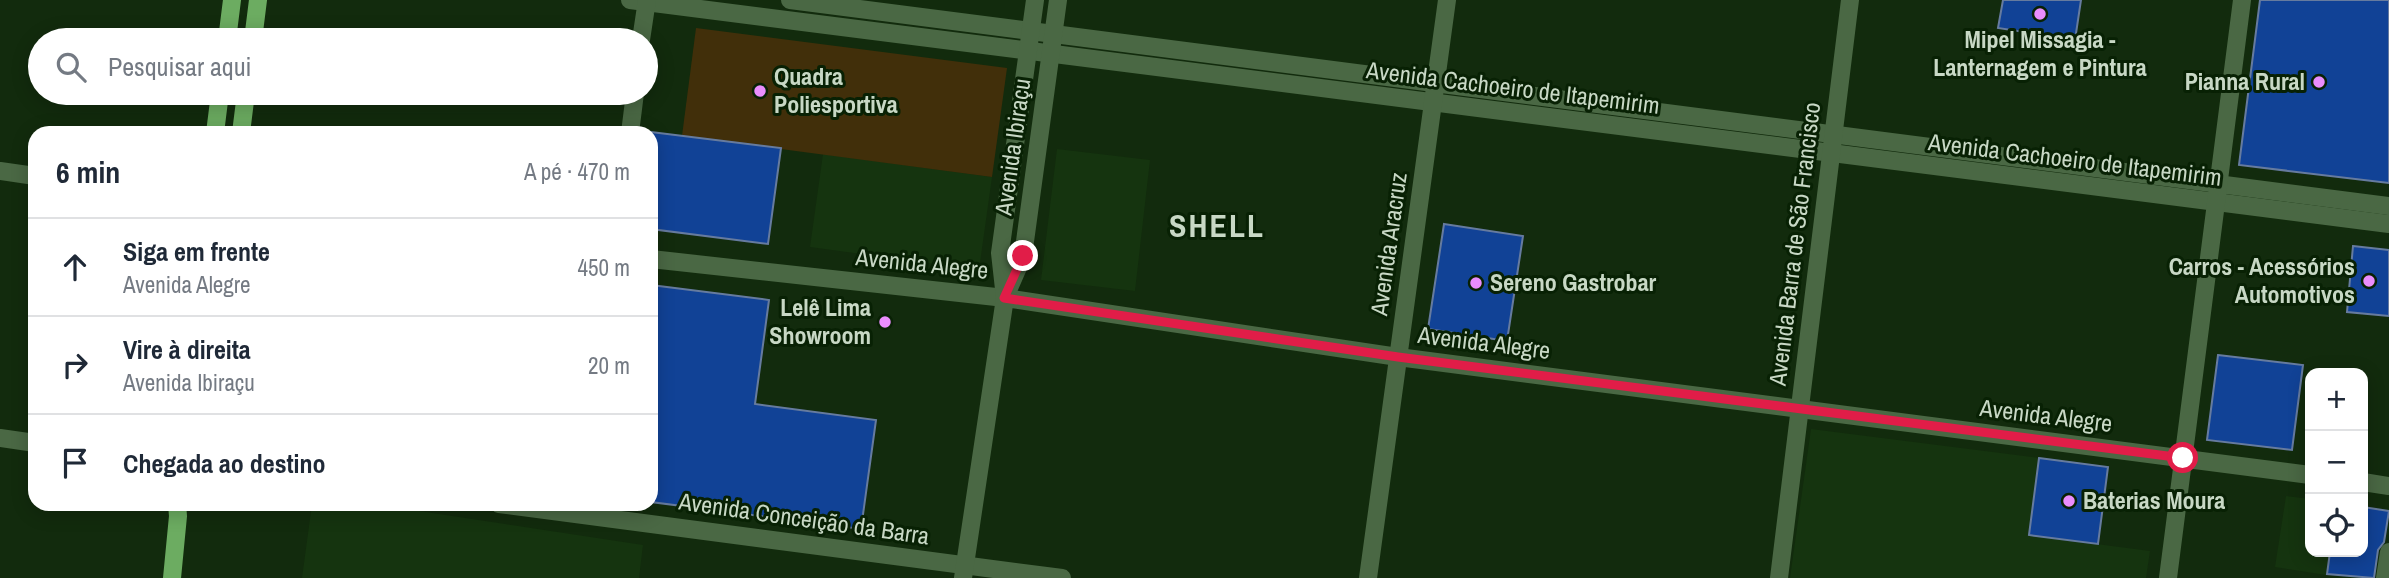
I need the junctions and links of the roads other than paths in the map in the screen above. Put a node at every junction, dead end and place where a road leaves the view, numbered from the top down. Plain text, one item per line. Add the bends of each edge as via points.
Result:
1 (232, 0) edge
2 (258, 0) edge
3 (790, 0) edge
4 (1035, 0) edge
5 (1058, 0) edge
6 (1447, 0) edge
7 (1850, 0) edge
8 (2242, 0) edge
9 (641, 1) edge
10 (228, 28) edge
11 (254, 28) edge
12 (641, 28) edge
13 (1030, 31) junction
14 (1053, 34) junction
15 (1028, 51) junction
16 (1051, 54) junction
17 (1436, 83) junction
18 (1433, 102) junction
19 (218, 105) edge
20 (244, 105) edge
21 (634, 105) edge
22 (216, 126) edge
23 (242, 126) edge
24 (631, 126) edge
25 (1834, 134) junction
26 (1831, 153) junction
27 (0, 172) edge
28 (28, 175) edge
29 (2218, 184) junction
30 (2216, 202) junction
31 (2389, 206) edge
32 (2389, 224) edge
33 (658, 259) edge
34 (1004, 298) junction
35 (1398, 357) junction
36 (1800, 410) junction
37 (0, 438) edge
38 (28, 442) edge
39 (2183, 458) junction
40 (2305, 474) edge
41 (2368, 483) edge
42 (2389, 486) edge
43 (179, 511) edge
44 (594, 511) edge
45 (2389, 552) edge
46 (963, 572) edge
47 (172, 578) edge
48 (1062, 578) edge
49 (1368, 578) edge
50 (1779, 578) edge
51 (2168, 578) edge
52 (2385, 578) edge

1 - 10 main road
2 - 11 main road
3 - 13 street
4 - 13 street, Avenida Ibiraçu
5 - 14 street, Avenida Ibiraçu
6 - 17 street, Avenida Aracruz
7 - 25 street, Avenida Barra de São Francisco
8 - 29 street
9 - 12 street
9 - 15 street, Avenida Cachoeiro de Itapemirim
13 - 14 street
13 - 15 street, Avenida Ibiraçu
14 - 16 street, Avenida Ibiraçu
14 - 17 street
15 - 16 street, Avenida Cachoeiro de Itapemirim
15 - 34 street, Avenida Ibiraçu via 1000,253
16 - 18 street, Avenida Cachoeiro de Itapemirim
16 - 34 street, Avenida Ibiraçu via 1023,256
17 - 18 street, Avenida Aracruz
17 - 25 street
18 - 26 street, Avenida Cachoeiro de Itapemirim
18 - 35 street, Avenida Aracruz
19 - 22 main road
20 - 23 main road
21 - 24 street
25 - 26 street, Avenida Barra de São Francisco
25 - 29 street
26 - 30 street, Avenida Cachoeiro de Itapemirim
26 - 36 street, Avenida Barra de São Francisco
27 - 28 street
29 - 30 street
29 - 31 street
30 - 32 street, Avenida Cachoeiro de Itapemirim
30 - 39 street
33 - 34 street, Avenida Alegre
34 - 35 street, Avenida Alegre
34 - 46 street, Avenida Ibiraçu
35 - 36 street, Avenida Alegre
35 - 49 street, Avenida Aracruz
36 - 39 street, Avenida Alegre
36 - 50 street, Avenida Barra de São Francisco
37 - 38 street
39 - 40 street, Avenida Alegre
39 - 51 street
41 - 42 street
43 - 47 main road
44 - 46 street, Avenida Conceição da Barra
45 - 52 street
46 - 48 street, Avenida Conceição da Barra

